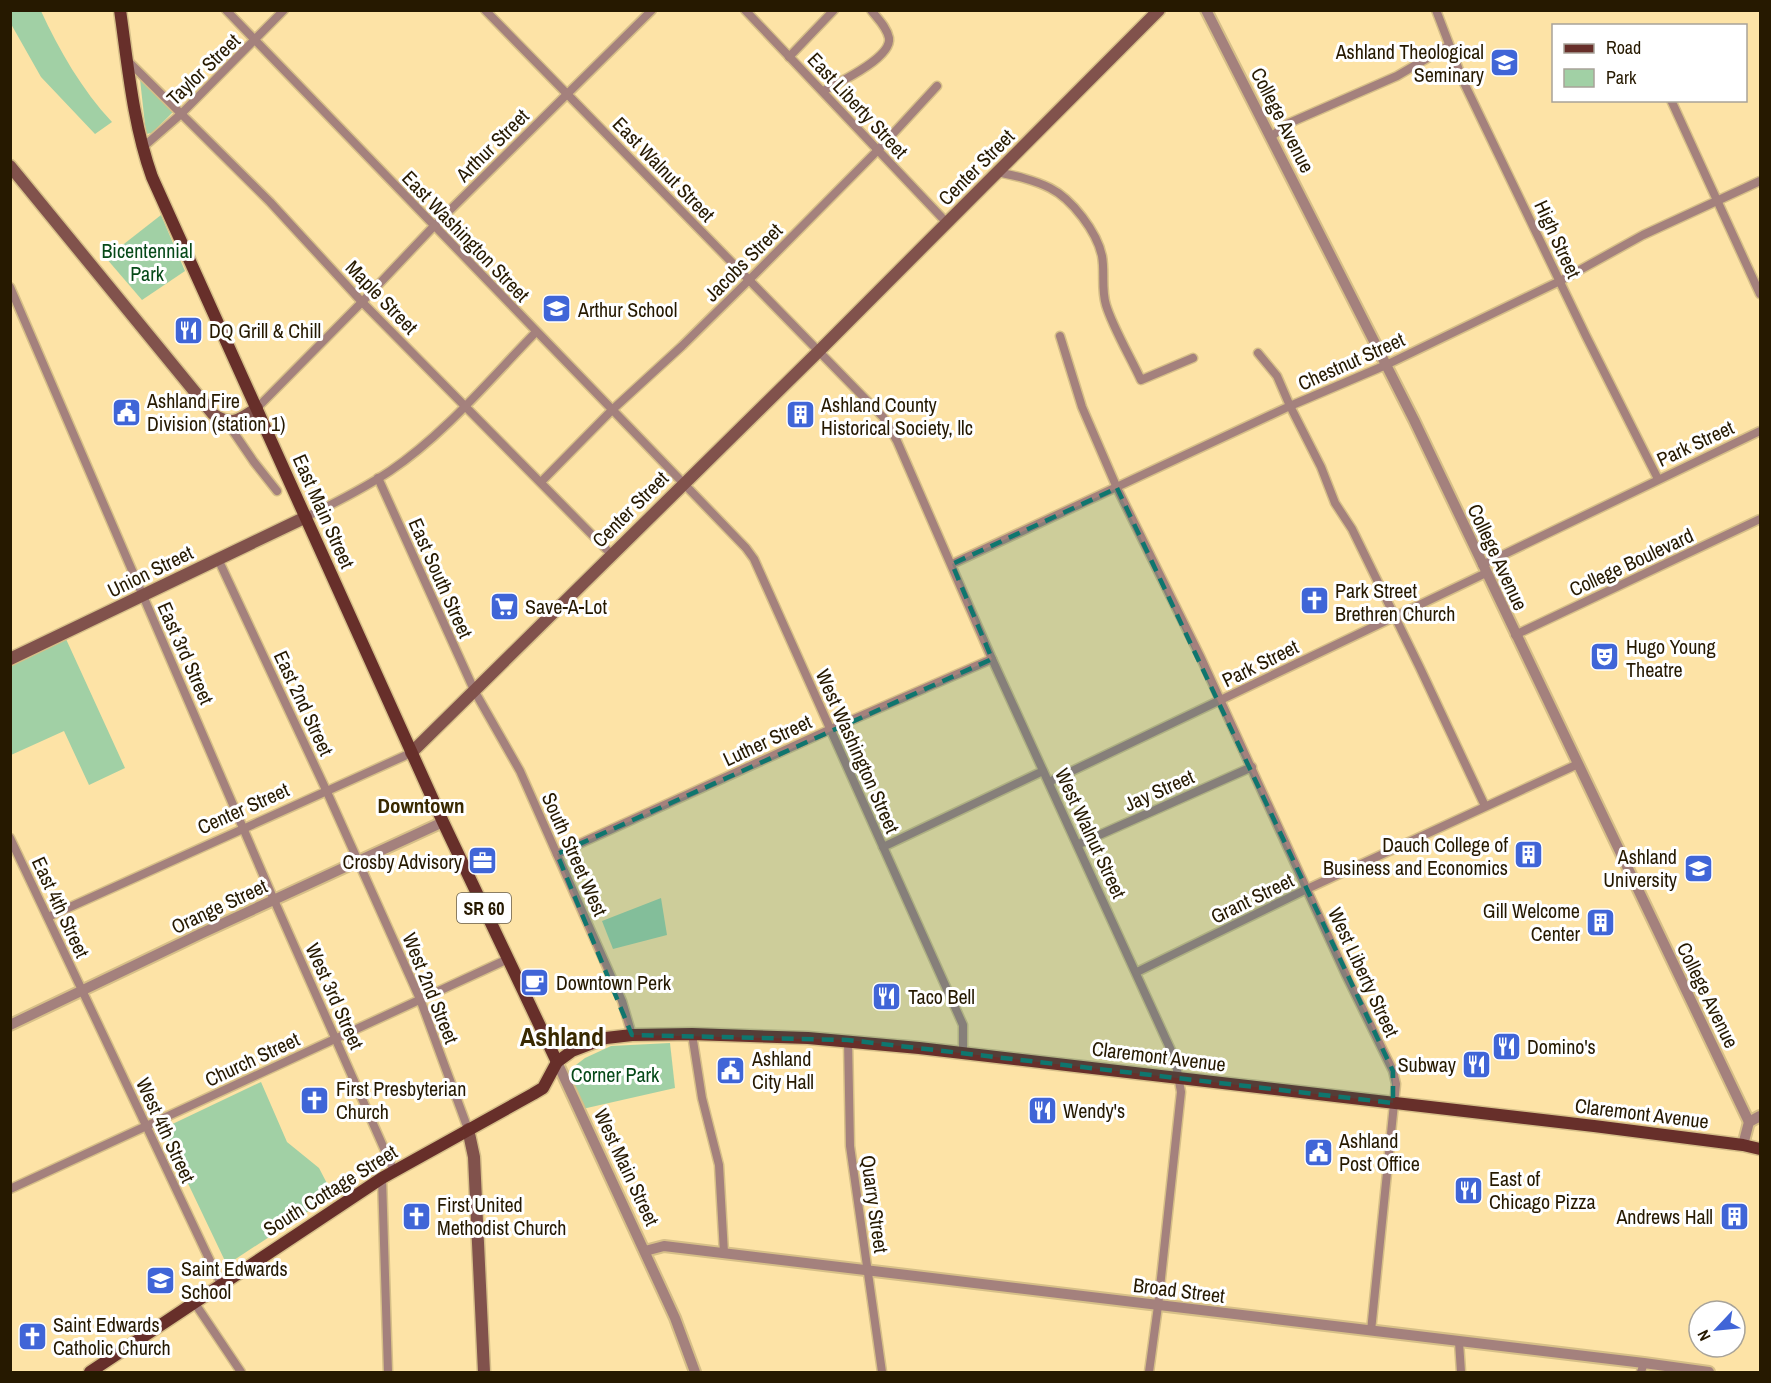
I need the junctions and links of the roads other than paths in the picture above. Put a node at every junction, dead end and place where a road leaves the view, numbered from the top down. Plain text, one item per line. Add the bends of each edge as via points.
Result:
1 (120, 10) edge
2 (226, 10) edge
3 (284, 10) edge
4 (485, 10) edge
5 (652, 10) edge
6 (834, 10) edge
7 (871, 10) edge
8 (1159, 10) edge
9 (1206, 10) edge
10 (1436, 10) edge
11 (747, 11) edge
12 (1147, 15) edge
13 (255, 41) junction
14 (1449, 46) junction
15 (789, 57) junction
16 (128, 62) junction
17 (937, 86) dead end
18 (823, 91) junction
19 (567, 94) junction
20 (1672, 102) edge
21 (182, 114) junction
22 (1271, 137) junction
23 (142, 148) junction
24 (878, 150) junction
25 (10, 166) edge
26 (998, 172) junction
27 (1761, 181) edge
28 (1717, 201) junction
29 (947, 223) junction
30 (434, 226) junction
31 (749, 280) junction
32 (1560, 281) junction
33 (10, 287) edge
34 (1761, 294) edge
35 (362, 303) junction
36 (536, 332) junction
37 (1060, 336) dead end
38 (819, 351) junction
39 (1258, 353) dead end
40 (1192, 357) dead end
41 (1386, 365) junction
42 (464, 405) junction
43 (1290, 406) junction
44 (257, 408) junction
45 (612, 410) junction
46 (226, 421) junction
47 (1761, 430) edge
48 (378, 478) junction
49 (1658, 479) junction
50 (541, 482) junction
51 (683, 484) junction
52 (1118, 488) junction
53 (277, 491) dead end
54 (306, 517) junction
55 (1761, 519) edge
56 (612, 555) junction
57 (218, 559) junction
58 (952, 564) junction
59 (1484, 569) junction
60 (142, 596) junction
61 (1394, 617) junction
62 (1515, 635) junction
63 (10, 658) edge
64 (992, 659) junction
65 (475, 692) junction
66 (1221, 700) junction
67 (829, 730) junction
68 (411, 753) junction
69 (1578, 764) junction
70 (1252, 767) junction
71 (1043, 771) junction
72 (1049, 782) junction
73 (327, 792) junction
74 (1485, 806) junction
75 (443, 822) junction
76 (244, 829) junction
77 (10, 838) edge
78 (1078, 844) junction
79 (883, 847) junction
80 (557, 854) junction
81 (358, 861) junction
82 (1307, 889) junction
83 (274, 900) junction
84 (48, 917) junction
85 (508, 959) junction
86 (1137, 972) junction
87 (83, 990) junction
88 (420, 999) junction
89 (10, 1025) edge
90 (692, 1034) junction
91 (632, 1035) junction
92 (336, 1039) junction
93 (848, 1040) junction
94 (963, 1053) junction
95 (557, 1062) junction
96 (1180, 1078) junction
97 (1393, 1103) junction
98 (1761, 1116) edge
99 (1749, 1122) junction
100 (146, 1126) junction
101 (468, 1129) junction
102 (1743, 1145) junction
103 (1761, 1149) edge
104 (394, 1171) junction
105 (382, 1178) junction
106 (10, 1189) edge
107 (645, 1251) junction
108 (724, 1253) junction
109 (868, 1271) junction
110 (221, 1284) junction
111 (194, 1302) junction
112 (1158, 1305) junction
113 (1371, 1331) junction
114 (1459, 1342) junction
115 (1643, 1368) edge
116 (90, 1372) edge
117 (241, 1372) edge
118 (388, 1372) edge
119 (484, 1372) edge
120 (695, 1372) edge
121 (882, 1372) edge
122 (1149, 1372) edge
123 (1461, 1372) edge
124 (1709, 1372) edge

1 - 16 main road, East Main Street
2 - 13 street, East Washington Street
3 - 13 street, Taylor Street
4 - 19 street, East Walnut Street
5 - 19 street, Arthur Street
6 - 15 street
7 - 18 street via 888,35 887,49
8 - 12 main road, Center Street
9 - 22 street, College Avenue
10 - 14 street, High Street
11 - 15 street, East Liberty Street
12 - 26 main road, Center Street
13 - 21 street, Taylor Street
13 - 30 street, East Washington Street
14 - 22 street via 1396,76 1287,124
14 - 32 street, High Street
15 - 18 street, East Liberty Street
16 - 21 street, Maple Street
16 - 23 main road, East Main Street
17 - 24 street, Jacobs Street
18 - 24 street, East Liberty Street
19 - 30 street, Arthur Street
19 - 31 street, East Walnut Street
20 - 28 street
21 - 23 street, Taylor Street
21 - 35 street, Maple Street via 270,202
22 - 41 street, College Avenue
23 - 44 main road, East Main Street
24 - 29 street, East Liberty Street
24 - 31 street, Jacobs Street
25 - 46 main road via 213,414
26 - 29 main road, Center Street
26 - 40 street via 1052,189 1094,233 1104,265 1102,287 1106,306 1142,380
27 - 28 street, Chestnut Street
28 - 32 street, Chestnut Street via 1643,235
28 - 34 street
29 - 38 main road, Center Street
30 - 35 street, Arthur Street
30 - 36 street, East Washington Street
31 - 38 street, East Walnut Street
31 - 45 street, Jacobs Street
32 - 41 street, Chestnut Street
32 - 49 street, High Street
33 - 60 street, East 3rd Street
35 - 42 street, Maple Street
35 - 44 street, Arthur Street
36 - 42 street
36 - 45 street, East Washington Street
37 - 52 street, West Liberty Street via 1082,407
38 - 51 main road, Center Street
38 - 58 street, West Walnut Street via 883,417
39 - 43 street via 1273,369
41 - 43 street, Chestnut Street
41 - 59 street, College Avenue
42 - 48 street via 415,451
42 - 50 street, Maple Street
43 - 52 street, Chestnut Street
43 - 61 street
44 - 46 main road via 235,421
44 - 54 main road, East Main Street
45 - 50 street, Jacobs Street
45 - 51 street, East Washington Street
46 - 53 street
47 - 49 street, Park Street
48 - 54 street
48 - 65 street, East South Street
49 - 59 street, Park Street
50 - 56 street, Maple Street
51 - 56 main road, Center Street
51 - 67 street, West Washington Street via 754,559
52 - 58 street, Chestnut Street
52 - 66 street, West Liberty Street
54 - 57 main road, Union Street
54 - 68 main road, East Main Street
55 - 62 street, College Boulevard
56 - 65 main road, Center Street
57 - 60 main road, Union Street
57 - 73 street, East 2nd Street
58 - 64 street, West Walnut Street
59 - 61 street, Park Street
59 - 62 street, College Avenue
60 - 63 main road, Union Street
60 - 76 street, East 3rd Street
61 - 66 street, Park Street
61 - 74 street
62 - 69 street, College Avenue
64 - 67 street, Luther Street
64 - 71 street, West Walnut Street
65 - 68 main road, Center Street
65 - 80 street, South Street West via 520,771
66 - 70 street, West Liberty Street
66 - 72 street, Park Street
67 - 79 street, West Washington Street
67 - 80 street, Luther Street
68 - 73 street, Center Street
68 - 75 main road, West Main Street / SR 60
69 - 74 street, Grant Street
69 - 99 street, College Avenue
70 - 78 street, Jay Street
70 - 82 street, West Liberty Street
71 - 72 street, West Walnut Street
71 - 79 street
72 - 78 street, West Walnut Street
73 - 76 street, Center Street
73 - 81 street, East 2nd Street
74 - 82 street, Grant Street
75 - 81 street, Orange Street
75 - 85 main road, West Main Street / SR 60
76 - 83 street, East 3rd Street
76 - 84 street, Center Street
77 - 84 street, East 4th Street
78 - 86 street, West Walnut Street
79 - 94 street, West Washington Street via 963,1025
80 - 91 street, South Street West via 622,1001
81 - 83 street, Orange Street
81 - 88 street, West 2nd Street
82 - 86 street, Grant Street
82 - 97 street, West Liberty Street via 1393,1071
83 - 87 street, Orange Street
83 - 92 street, West 3rd Street
84 - 87 street, East 4th Street
85 - 88 street, Church Street
85 - 95 main road, West Main Street / SR 60
86 - 96 street, West Walnut Street
87 - 89 street, Orange Street
87 - 100 street, West 4th Street
88 - 92 street, Church Street
88 - 101 street, West 2nd Street
90 - 91 main road, Claremont Avenue
90 - 93 main road, Claremont Avenue
90 - 108 street via 702,1098 719,1166
91 - 95 main road, Claremont Avenue via 595,1041
92 - 100 street, Church Street
92 - 104 street, West 3rd Street
93 - 94 main road, Claremont Avenue
93 - 109 street, Quarry Street via 850,1146
94 - 96 main road, Claremont Avenue
95 - 101 main road, South Cottage Street via 543,1088
95 - 107 street, West Main Street
96 - 97 main road, Claremont Avenue
96 - 112 street, West Walnut Street
97 - 102 main road, Claremont Avenue
97 - 113 street, West Liberty Street
98 - 99 street
99 - 102 street
100 - 106 street, Church Street
100 - 110 street, West 4th Street
101 - 104 main road, South Cottage Street
101 - 119 main road via 475,1166
102 - 103 main road, Claremont Avenue
104 - 105 main road, South Cottage Street
105 - 110 main road, South Cottage Street
105 - 118 street
107 - 108 street, Broad Street via 664,1246
107 - 120 street, West Main Street
108 - 109 street, Broad Street
109 - 112 street, Broad Street
109 - 121 street, Quarry Street
110 - 111 main road, South Cottage Street
111 - 116 main road, South Cottage Street
111 - 117 street
112 - 113 street, Broad Street
112 - 122 street, West Walnut Street
113 - 114 street, Broad Street
114 - 115 street, Broad Street
114 - 123 street
115 - 124 street, Broad Street

